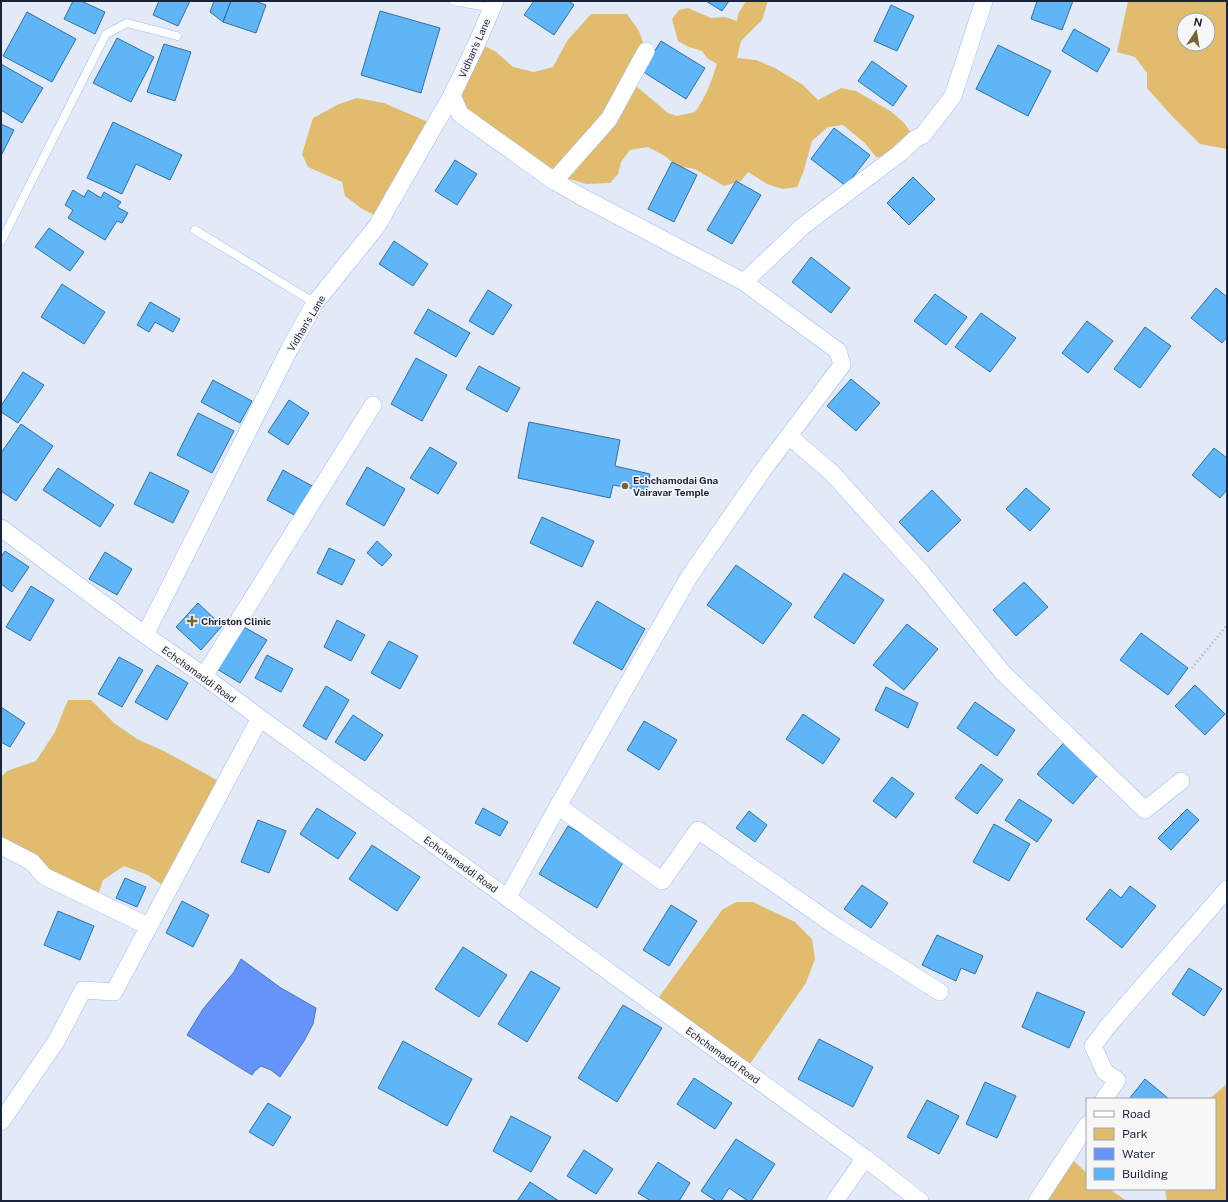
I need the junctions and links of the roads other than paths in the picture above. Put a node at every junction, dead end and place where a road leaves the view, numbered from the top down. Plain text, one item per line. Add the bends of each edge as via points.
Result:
1 (454, 1) edge
2 (984, 1) edge
3 (493, 4) edge
4 (177, 36) dead end
5 (646, 51) dead end
6 (452, 95) junction
7 (554, 181) junction
8 (195, 230) dead end
9 (1, 242) edge
10 (744, 282) junction
11 (316, 303) junction
12 (373, 405) dead end
13 (789, 436) junction
14 (1, 528) edge
15 (145, 635) junction
16 (204, 676) junction
17 (260, 718) junction
18 (1181, 781) dead end
19 (558, 806) junction
20 (1, 846) edge
21 (1227, 889) edge
22 (508, 897) junction
23 (148, 926) junction
24 (940, 992) dead end
25 (1105, 1098) edge
26 (1, 1122) edge
27 (1086, 1127) edge
28 (865, 1158) junction
29 (835, 1201) edge
30 (920, 1201) edge
31 (1037, 1201) edge

1 - 3 lane
2 - 10 street via 953,96 923,134 803,226
3 - 6 street, Vidhan's Lane
4 - 9 lane via 127,23 106,34
5 - 7 street via 609,119
6 - 7 street via 460,114
6 - 11 street, Vidhan's Lane via 377,226
7 - 10 street
8 - 11 lane
10 - 13 street via 838,351 842,365
11 - 15 street, Vidhan's Lane via 287,354
12 - 16 street
13 - 18 street via 832,473 922,573 1003,673 1145,810
13 - 19 street via 689,577
14 - 15 street, Echchamaddi Road
15 - 16 street, Echchamaddi Road
16 - 17 street, Echchamaddi Road
17 - 22 street, Echchamaddi Road
17 - 23 street
19 - 22 street
19 - 24 street via 662,881 698,830 837,927
20 - 23 street via 32,862 44,876
21 - 25 street via 1093,1046 1105,1072 1117,1080
22 - 28 street, Echchamaddi Road
23 - 26 street via 114,992 83,990 58,1040
27 - 31 street
28 - 29 street
28 - 30 street, Echchamaddi Road

